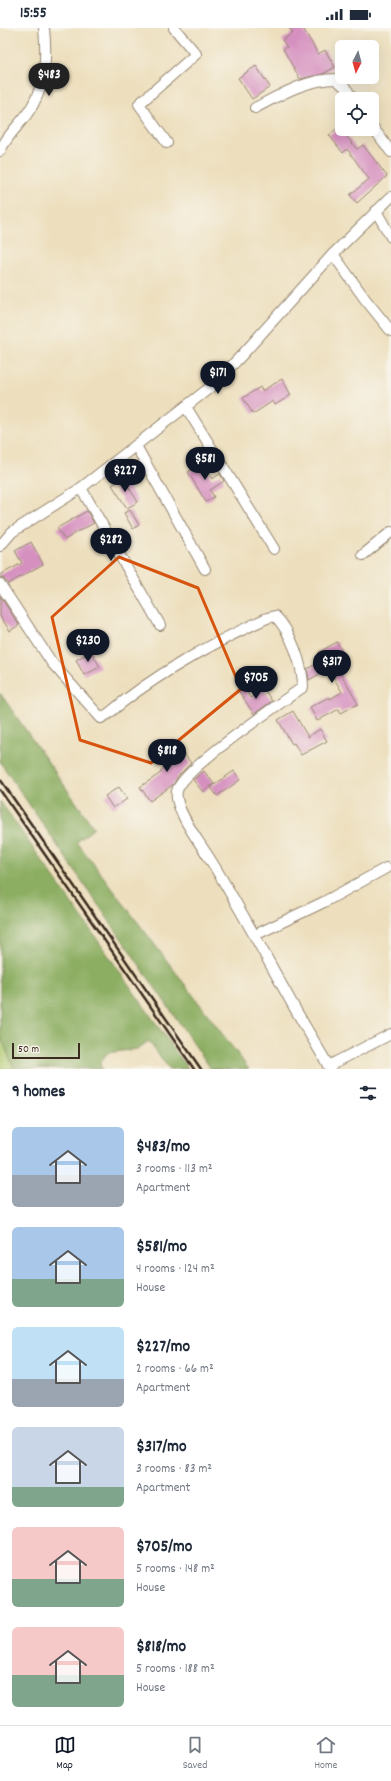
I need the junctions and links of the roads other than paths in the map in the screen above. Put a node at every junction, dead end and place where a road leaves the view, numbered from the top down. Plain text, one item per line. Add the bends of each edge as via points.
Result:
1 (44, 28) edge
2 (174, 28) edge
3 (348, 92) edge
4 (255, 108) dead end
5 (379, 136) edge
6 (167, 143) dead end
7 (0, 151) edge
8 (391, 152) edge
9 (391, 196) edge
10 (376, 211) junction
11 (391, 237) edge
12 (333, 254) junction
13 (391, 331) edge
14 (186, 407) junction
15 (136, 446) junction
16 (81, 488) junction
17 (391, 532) edge
18 (0, 546) edge
19 (274, 549) dead end
20 (363, 555) dead end
21 (205, 569) dead end
22 (0, 584) edge
23 (160, 625) dead end
24 (386, 868) dead end
25 (255, 935) junction
26 (391, 1034) edge
27 (329, 1068) edge

1 - 7 street via 45,72 39,91 28,112
2 - 6 street via 196,54 139,104
3 - 4 street via 336,79 326,79 299,87
5 - 8 street
9 - 10 street
10 - 11 street
10 - 12 street
12 - 13 street
12 - 14 street via 242,355 212,386
14 - 15 street
14 - 19 street
15 - 16 street
15 - 21 street
16 - 18 street via 12,532
16 - 23 street
17 - 20 street
22 - 25 street via 52,663 101,718 189,658 267,618 275,616 280,621 302,669 303,687 202,763 177,790 177,797 188,824 229,888
24 - 25 street via 324,902
25 - 27 street
26 - 27 street

